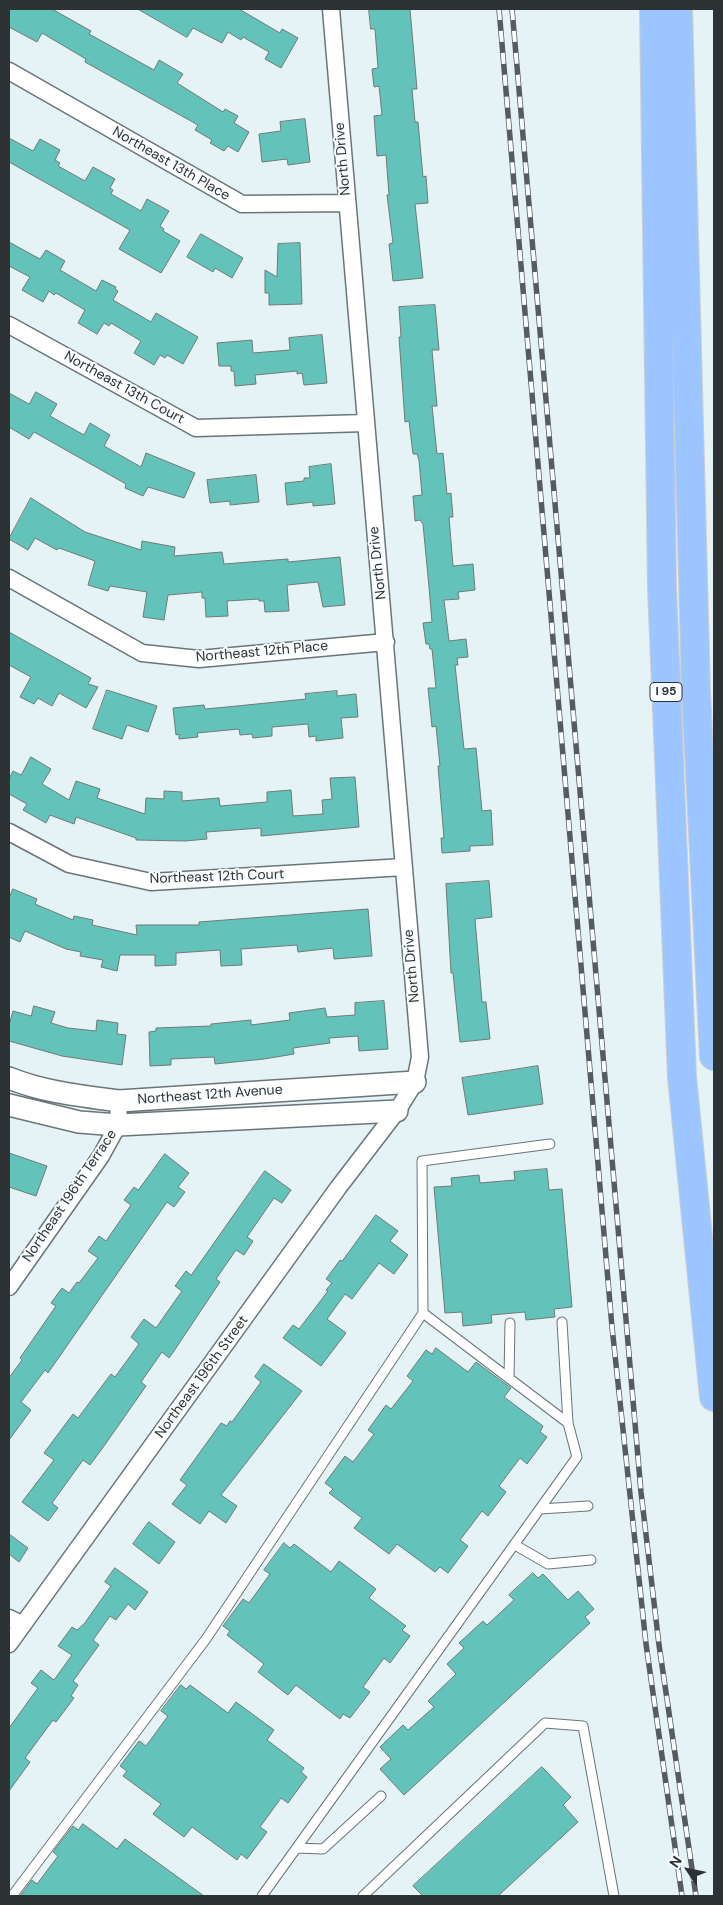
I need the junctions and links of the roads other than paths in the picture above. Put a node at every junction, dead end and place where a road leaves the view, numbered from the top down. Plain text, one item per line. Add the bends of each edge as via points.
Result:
1 (331, 9) edge
2 (654, 9) edge
3 (678, 9) edge
4 (9, 71) edge
5 (347, 202) junction
6 (9, 325) edge
7 (364, 423) junction
8 (9, 578) edge
9 (386, 642) junction
10 (9, 832) edge
11 (404, 867) junction
12 (714, 1056) edge
13 (9, 1078) edge
14 (415, 1082) junction
15 (119, 1101) junction
16 (9, 1104) edge
17 (397, 1111) junction
18 (118, 1125) junction
19 (550, 1144) dead end
20 (9, 1287) edge
21 (423, 1313) junction
22 (562, 1322) dead end
23 (510, 1323) dead end
24 (509, 1378) junction
25 (714, 1397) edge
26 (568, 1423) junction
27 (588, 1506) dead end
28 (540, 1509) junction
29 (515, 1545) junction
30 (591, 1560) dead end
31 (16, 1621) edge
32 (9, 1644) edge
33 (381, 1796) dead end
34 (297, 1848) junction
35 (12, 1896) edge
36 (262, 1896) edge
37 (363, 1896) edge
38 (614, 1896) edge

1 - 5 street, North Drive
2 - 25 highway, I 95 via 662,588 681,1047
3 - 12 highway via 696,682
4 - 5 street, Northeast 13th Place via 242,204
5 - 7 street, North Drive
6 - 7 street, Northeast 13th Court via 196,428
7 - 9 street, North Drive
8 - 9 street, Northeast 12th Place via 142,653 199,659
9 - 11 street, North Drive
10 - 11 street, Northeast 12th Court via 69,864 151,882
11 - 14 street, North Drive via 420,1057
13 - 15 street, Northeast 12th Avenue via 72,1095
14 - 15 street, Northeast 12th Avenue
14 - 17 street, North Drive
15 - 18 street, Northeast 196th Terrace
16 - 18 street, Northeast 12th Avenue via 80,1122
17 - 18 street, Northeast 12th Avenue
17 - 31 street, Northeast 196th Street
18 - 20 street, Northeast 196th Terrace via 101,1156
19 - 21 lane via 422,1161
21 - 24 lane
21 - 35 lane via 206,1639
22 - 26 lane
23 - 24 lane
24 - 26 lane
26 - 28 lane via 577,1457
27 - 28 lane
28 - 29 lane
29 - 30 lane via 548,1564
29 - 34 lane
31 - 32 street, Northeast 196th Street
33 - 34 lane via 324,1849
34 - 36 lane
37 - 38 lane via 545,1723 583,1726

